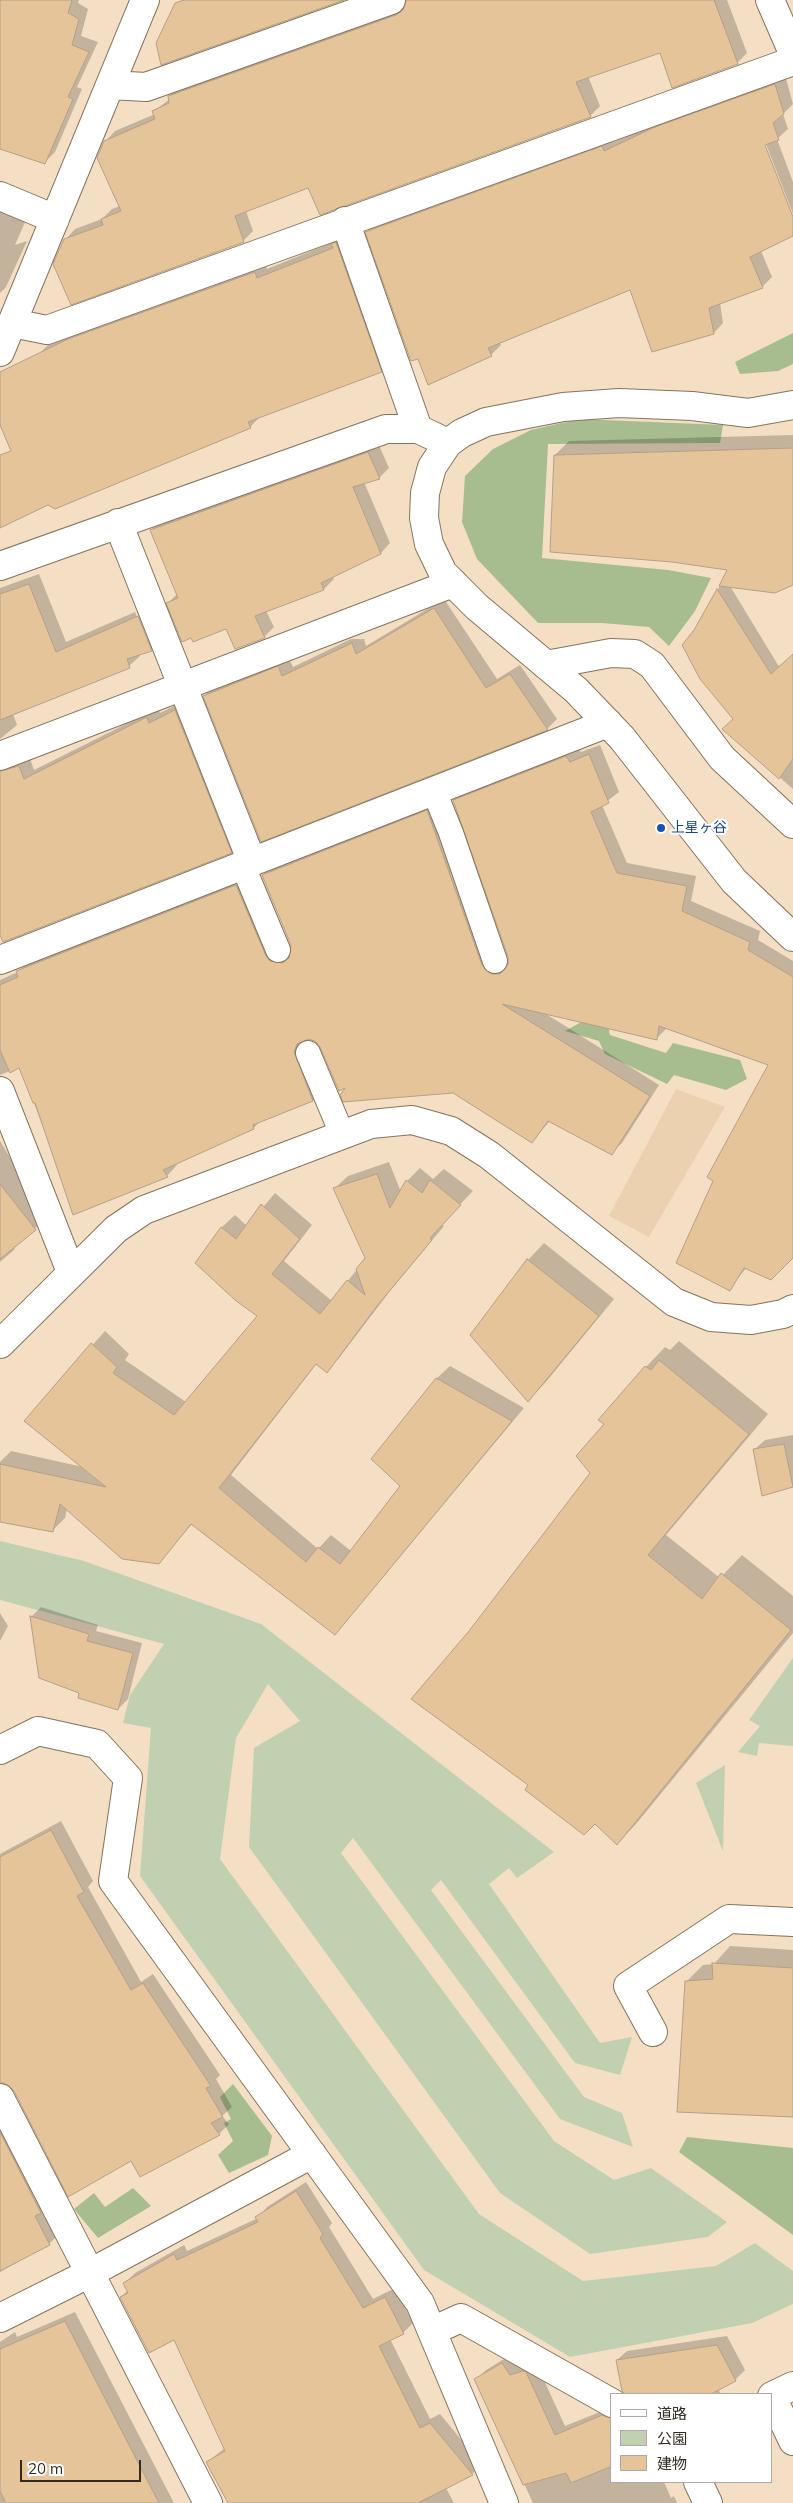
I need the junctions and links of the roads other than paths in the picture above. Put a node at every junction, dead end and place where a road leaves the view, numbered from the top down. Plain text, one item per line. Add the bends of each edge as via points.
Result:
1 (145, 0) edge
2 (391, 0) edge
3 (770, 0) edge
4 (793, 53) edge
5 (793, 62) edge
6 (110, 85) junction
7 (0, 196) edge
8 (55, 219) junction
9 (345, 221) junction
10 (12, 323) junction
11 (0, 352) edge
12 (793, 405) edge
13 (418, 429) junction
14 (448, 443) junction
15 (118, 524) junction
16 (0, 566) edge
17 (452, 583) junction
18 (546, 665) junction
19 (182, 686) junction
20 (608, 723) junction
21 (0, 756) edge
22 (434, 791) junction
23 (793, 824) edge
24 (247, 864) junction
25 (793, 937) edge
26 (278, 950) dead end
27 (0, 960) edge
28 (495, 961) dead end
29 (308, 1053) dead end
30 (0, 1091) edge
31 (342, 1134) junction
32 (71, 1272) junction
33 (793, 1308) edge
34 (0, 1344) edge
35 (0, 1750) edge
36 (793, 1922) edge
37 (654, 2032) dead end
38 (0, 2098) edge
39 (312, 2154) junction
40 (90, 2273) junction
41 (0, 2318) edge
42 (432, 2331) junction
43 (793, 2386) edge
44 (773, 2396) edge
45 (773, 2399) edge
46 (610, 2402) edge
47 (793, 2441) edge
48 (698, 2483) edge
49 (208, 2503) edge
50 (504, 2503) edge
51 (708, 2503) edge

1 - 6 street
2 - 6 street via 146,86
3 - 4 street
5 - 9 street
6 - 8 street
7 - 8 street
8 - 10 street
9 - 10 street via 48,330
9 - 13 street
10 - 11 street
12 - 14 street via 748,413 692,406 619,403 563,407 486,422
13 - 14 street
13 - 15 street via 386,429
14 - 17 street via 432,467 424,493 424,518 429,544 443,573
15 - 16 street
15 - 19 street
17 - 18 street
17 - 19 street
18 - 20 street
18 - 23 street via 611,653 635,654 652,665 722,758
19 - 21 street
19 - 24 street
20 - 22 street
20 - 25 street via 734,881
22 - 24 street
22 - 28 lane
24 - 26 lane
24 - 27 street
29 - 31 lane
30 - 32 street
31 - 32 street via 144,1210 116,1229
31 - 33 street via 371,1124 412,1120 451,1131 489,1155 674,1302 711,1317 752,1320 783,1314
32 - 34 street
35 - 39 street via 38,1731 97,1744 128,1778 112,1881
36 - 37 street via 729,1919 628,1986
38 - 40 street
39 - 40 street
39 - 42 street via 420,2303
40 - 41 street
40 - 49 street
42 - 46 street via 461,2318
42 - 50 street
43 - 44 street
45 - 47 street
48 - 51 street

